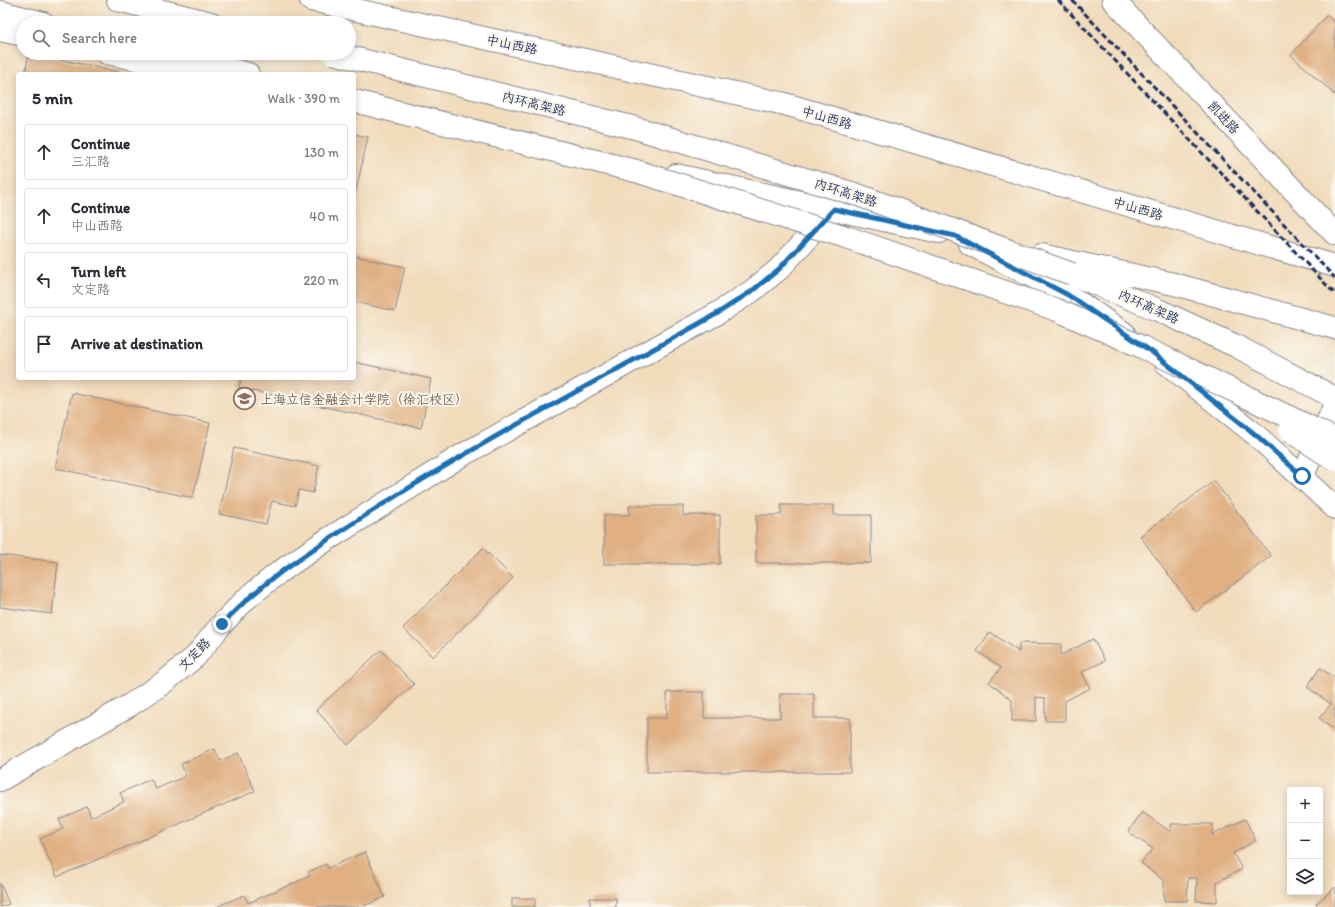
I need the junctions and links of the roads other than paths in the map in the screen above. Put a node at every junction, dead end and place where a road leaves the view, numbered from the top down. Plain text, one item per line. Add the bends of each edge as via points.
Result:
1 (118, 0) edge
2 (311, 0) edge
3 (1113, 0) edge
4 (0, 12) edge
5 (16, 16) edge
6 (183, 16) edge
7 (0, 30) edge
8 (16, 33) edge
9 (356, 59) edge
10 (140, 60) edge
11 (191, 60) edge
12 (196, 72) edge
13 (240, 72) edge
14 (356, 101) edge
15 (356, 106) edge
16 (834, 209) junction
17 (1335, 234) edge
18 (955, 236) junction
19 (1335, 266) edge
20 (1335, 328) edge
21 (1222, 386) junction
22 (1335, 398) edge
23 (1335, 405) edge
24 (1335, 439) edge
25 (1335, 460) edge
26 (1302, 476) junction
27 (1335, 508) edge
28 (0, 780) edge

1 - 6 main road
2 - 19 main road, 中山西路 via 785,104
3 - 17 main road, 凯进路
4 - 5 main road
7 - 8 main road
9 - 22 main road, 内环高架路, bridge via 632,127 858,195 1072,274 1158,310 1236,346
10 - 12 main road
11 - 13 main road
14 - 21 main road, bridge via 636,171 846,237 1057,310
15 - 16 main road
16 - 18 main road
16 - 28 main road, 文定路 via 779,269 752,291 718,313 459,457 331,537 278,573 246,599 195,657 163,683 130,705
18 - 20 main road via 1174,284
18 - 26 main road via 1068,295 1152,352 1256,435
21 - 24 main road, bridge
21 - 25 main road, bridge
23 - 26 main road
26 - 27 main road

